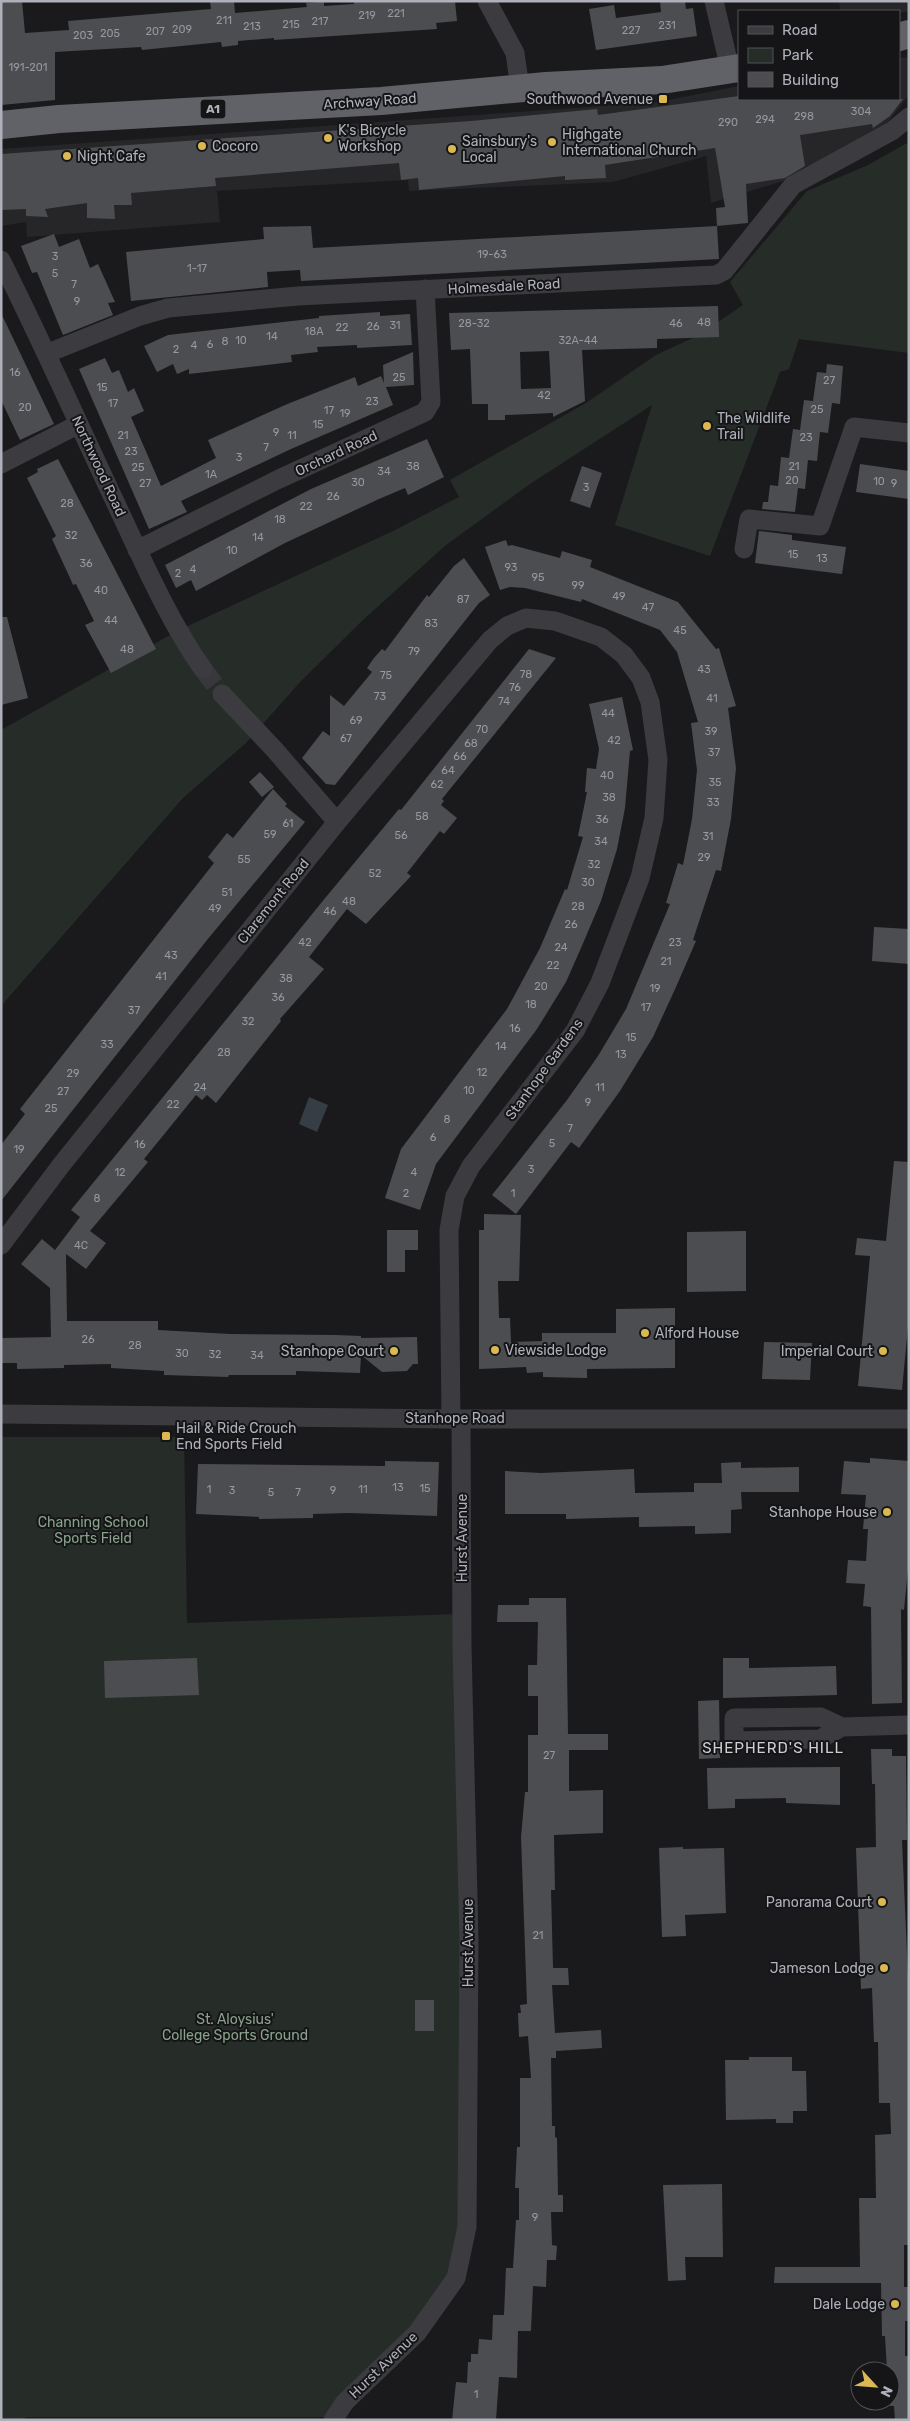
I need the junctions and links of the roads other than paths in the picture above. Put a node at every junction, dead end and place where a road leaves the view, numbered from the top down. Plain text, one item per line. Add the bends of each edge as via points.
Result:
1 (486, 1) edge
2 (714, 1) edge
3 (734, 69) edge
4 (520, 88) junction
5 (909, 117) edge
6 (1, 125) edge
7 (1, 260) edge
8 (426, 290) junction
9 (48, 353) junction
10 (79, 424) junction
11 (909, 433) edge
12 (1, 464) edge
13 (744, 549) dead end
14 (137, 550) junction
15 (581, 629) joint
16 (203, 669) tunnel mouth
17 (222, 694) tunnel mouth
18 (337, 822) junction
19 (1, 1245) edge
20 (1, 1414) edge
21 (456, 1419) junction
22 (909, 1419) edge
23 (909, 1725) edge
24 (842, 1727) junction
25 (333, 2420) edge

1 - 4 street via 515,53
2 - 3 street
3 - 4 highway, Archway Road / A1 via 662,80
4 - 6 highway, Archway Road / A1 via 381,101 174,111
5 - 8 street, Holmesdale Road via 892,131 792,186 724,270 716,275
7 - 9 street, Northwood Road
8 - 9 street, Holmesdale Road via 298,296 168,308
8 - 14 street, Orchard Road via 431,402 425,412 279,479
9 - 10 street, Northwood Road
10 - 12 street
10 - 14 street, Northwood Road
11 - 13 street via 854,427 820,526 748,519
14 - 16 street, Northwood Road via 190,651
15 - 18 street, Claremont Road via 555,621 526,618 508,626 490,640
15 - 21 street, Stanhope Gardens via 601,637 624,655 644,686 650,702 658,760 654,818 637,885 600,983 575,1030 471,1166 455,1196 448,1230
17 - 18 street
18 - 19 street, Claremont Road via 62,1164
20 - 21 street, Stanhope Road
21 - 22 street, Stanhope Road
21 - 25 street, Hurst Avenue via 469,1940 467,2227 456,2278 445,2294 417,2333 345,2402
23 - 24 street
24 - 24 street via 821,1717 734,1718 734,1741 820,1739

